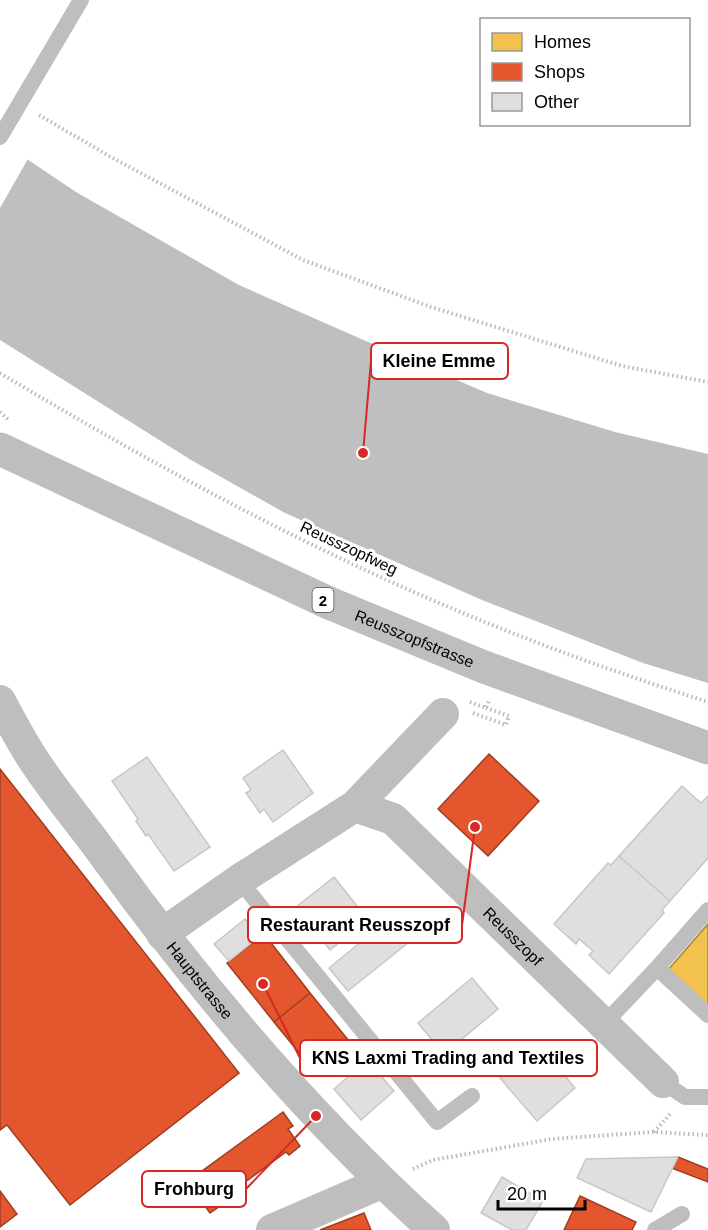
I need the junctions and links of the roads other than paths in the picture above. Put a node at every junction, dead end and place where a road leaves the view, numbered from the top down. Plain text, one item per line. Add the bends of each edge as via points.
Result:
1 (81, 0) edge
2 (3, 131) edge
3 (0, 449) edge
4 (0, 701) edge
5 (458, 713) road end
6 (708, 748) edge
7 (355, 806) junction
8 (239, 880) junction
9 (708, 910) edge
10 (162, 934) junction
11 (657, 968) junction
12 (708, 1016) edge
13 (603, 1025) junction
14 (663, 1082) joint
15 (472, 1096) dead end
16 (708, 1097) edge
17 (381, 1183) junction
18 (682, 1214) dead end
19 (272, 1230) edge
20 (434, 1230) edge
21 (655, 1230) edge

1 - 2 lane
3 - 6 main road, Reusszopfstrasse / 2 via 329,603 492,670
4 - 10 street, Hauptstrasse via 38,768
5 - 7 street
7 - 8 street
7 - 13 street, Reusszopf via 393,819
8 - 10 street
8 - 15 lane via 437,1122
9 - 11 lane
10 - 17 street, Hauptstrasse via 280,1077
11 - 12 lane
11 - 13 lane
13 - 14 street, Reusszopf
14 - 16 lane via 685,1097
17 - 19 street
17 - 20 street, Hauptstrasse
18 - 21 lane

